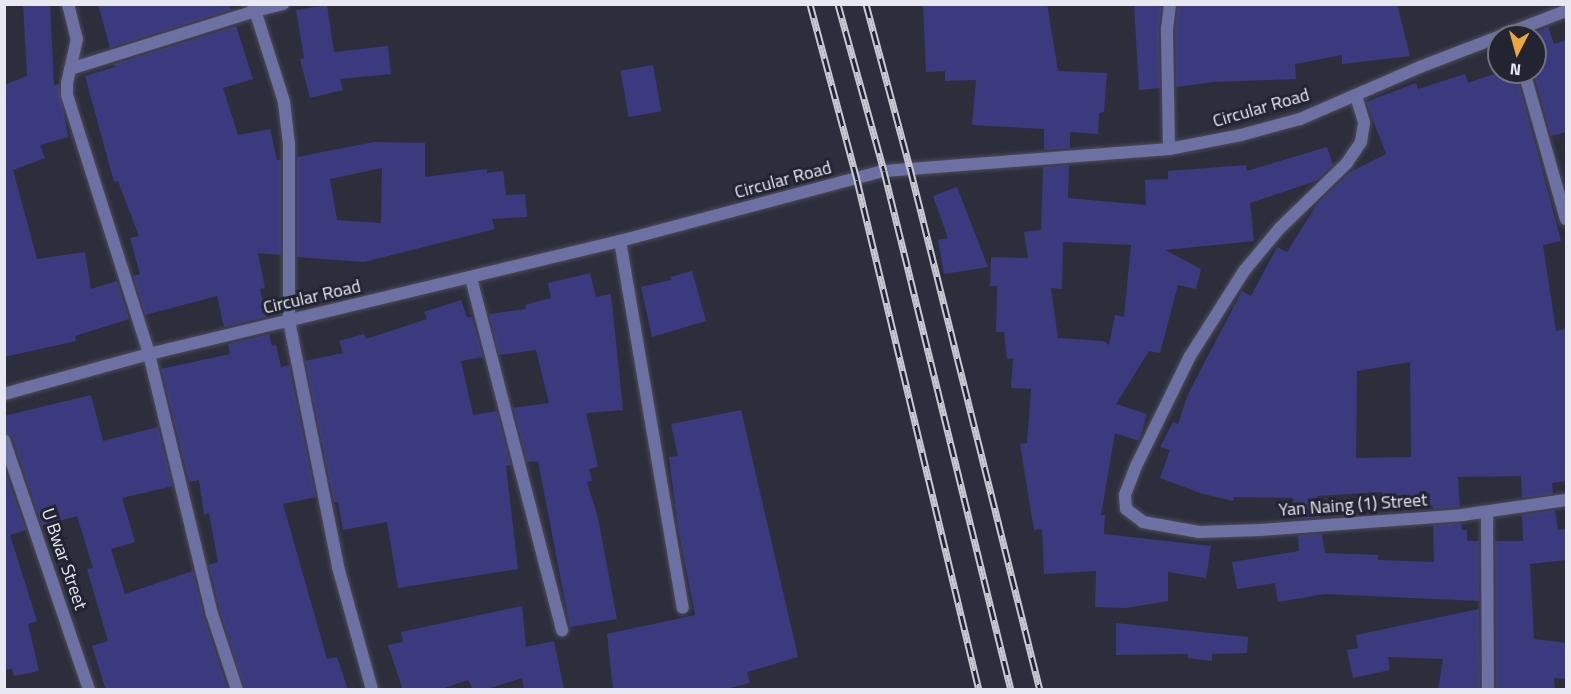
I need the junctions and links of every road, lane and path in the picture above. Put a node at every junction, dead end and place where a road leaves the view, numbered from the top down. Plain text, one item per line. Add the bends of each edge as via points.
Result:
1 (68, 4) edge
2 (283, 4) edge
3 (1170, 4) edge
4 (254, 8) edge
5 (1566, 11) edge
6 (1535, 24) edge
7 (1487, 43) edge
8 (70, 69) junction
9 (1527, 84) edge
10 (1356, 96) junction
11 (1170, 149) junction
12 (1566, 219) edge
13 (620, 241) junction
14 (471, 278) junction
15 (289, 321) junction
16 (148, 354) junction
17 (4, 394) edge
18 (4, 440) edge
19 (1566, 500) edge
20 (1487, 512) junction
21 (683, 608) dead end
22 (562, 630) dead end
23 (89, 690) edge
24 (237, 690) edge
25 (372, 690) edge
26 (1488, 690) edge

1 - 8 street via 77,39
2 - 4 street
3 - 11 street
4 - 8 street
4 - 15 street via 284,102 290,144
5 - 6 street, Circular Road
7 - 10 street, Circular Road
8 - 16 street via 67,95
9 - 12 street
10 - 11 street, Circular Road via 1300,119
10 - 20 street, Yan Naing (1) Street via 1364,123 1360,142 1347,163 1278,229 1244,271 1190,356 1136,466 1125,495 1126,509 1143,522 1199,532 1260,531
11 - 13 street, Circular Road via 884,171
13 - 14 street, Circular Road
13 - 21 street
14 - 15 street, Circular Road
14 - 22 street
15 - 16 street, Circular Road
15 - 25 street via 338,567
16 - 17 street, Circular Road
16 - 24 street via 212,614
18 - 23 street, U Bwar Street
19 - 20 street, Yan Naing (1) Street
20 - 26 street

